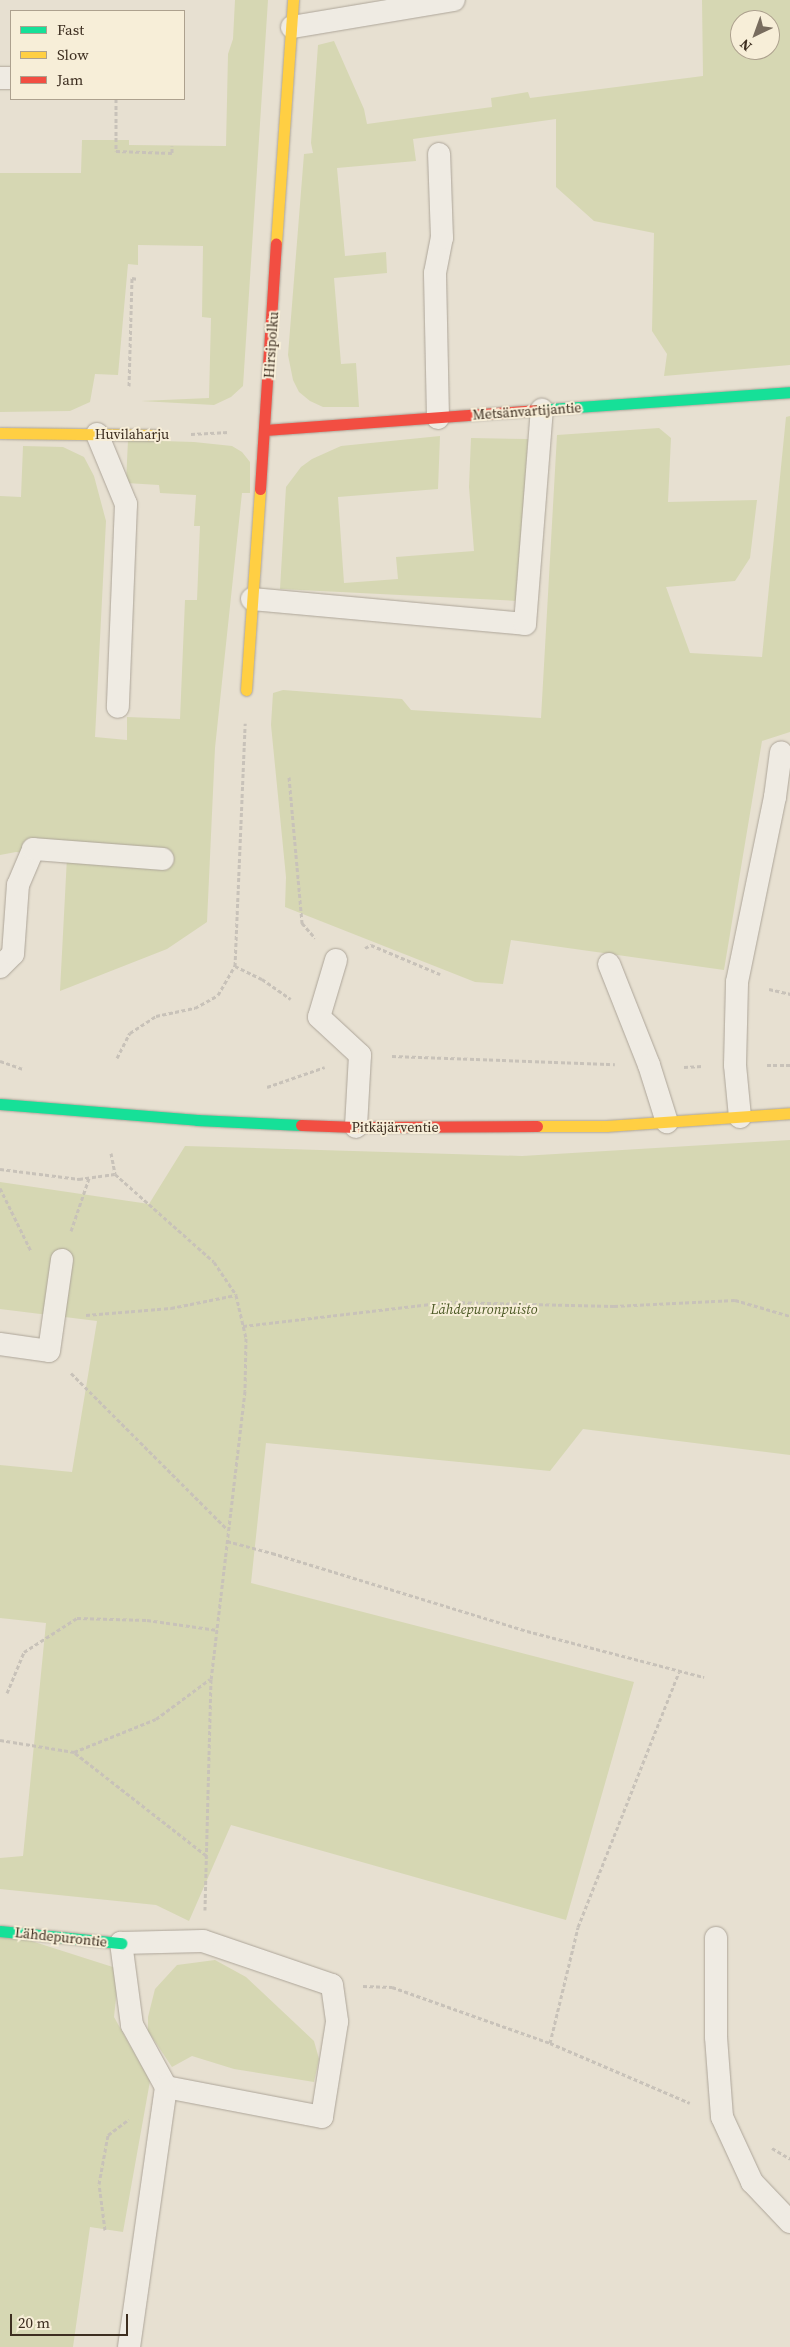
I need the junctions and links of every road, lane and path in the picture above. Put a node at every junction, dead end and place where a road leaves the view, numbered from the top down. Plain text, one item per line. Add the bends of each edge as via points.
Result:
1 (294, 0) edge
2 (454, 0) edge
3 (292, 27) junction
4 (116, 100) edge
5 (172, 146) dead end
6 (439, 154) dead end
7 (138, 279) dead end
8 (129, 386) dead end
9 (790, 392) edge
10 (542, 410) junction
11 (438, 418) junction
12 (265, 430) junction
13 (0, 433) edge
14 (97, 434) junction
15 (157, 434) joint
16 (252, 599) junction
17 (246, 690) joint
18 (118, 707) dead end
19 (781, 752) dead end
20 (289, 777) dead end
21 (163, 859) dead end
22 (336, 960) junction
23 (609, 964) dead end
24 (236, 966) junction
25 (0, 967) edge
26 (440, 974) dead end
27 (318, 1017) junction
28 (117, 1058) dead end
29 (0, 1104) edge
30 (790, 1113) edge
31 (740, 1117) junction
32 (667, 1122) junction
33 (356, 1127) junction
34 (111, 1153) dead end
35 (0, 1169) edge
36 (114, 1174) junction
37 (89, 1178) junction
38 (0, 1188) edge
39 (62, 1260) joint
40 (236, 1295) junction
41 (55, 1309) junction
42 (790, 1316) edge
43 (243, 1326) junction
44 (0, 1344) edge
45 (49, 1351) junction
46 (228, 1530) junction
47 (227, 1542) junction
48 (216, 1630) junction
49 (679, 1672) junction
50 (704, 1677) dead end
51 (211, 1679) junction
52 (6, 1693) dead end
53 (0, 1740) edge
54 (74, 1752) junction
55 (208, 1857) junction
56 (0, 1931) edge
57 (716, 1938) dead end
58 (203, 1941) junction
59 (121, 1943) junction
60 (332, 1985) junction
61 (550, 2043) junction
62 (166, 2087) junction
63 (722, 2117) junction
64 (790, 2222) edge
65 (105, 2230) dead end
66 (129, 2347) edge

1 - 3 street, Hirsipolku
2 - 3 lane
3 - 12 street, Hirsipolku
4 - 5 path via 116,151 172,153
6 - 11 lane via 442,238 435,273
7 - 8 path via 132,278
9 - 10 street, Metsänvartijantie
10 - 11 street, Metsänvartijantie
10 - 16 lane via 525,624
11 - 12 street, Metsänvartijantie
12 - 15 path, Huvilaharju
12 - 16 street, Hirsipolku
13 - 14 street, Huvilaharju
14 - 15 street, Huvilaharju
14 - 18 lane via 126,504
16 - 17 street, Hirsipolku
17 - 24 path
19 - 31 lane via 775,797 737,982 735,1065
20 - 22 path via 302,923
21 - 25 lane via 33,848 18,885 13,954
22 - 26 path via 371,945
22 - 27 lane
23 - 32 lane via 649,1065
24 - 27 path via 262,979
24 - 28 path via 218,996 195,1008 156,1016 130,1033
27 - 33 lane via 360,1055
29 - 33 street, Pitkäjärventie via 196,1120
30 - 31 street, Pitkäjärventie
31 - 32 street, Pitkäjärventie
32 - 33 street, Pitkäjärventie via 606,1126
34 - 36 path
35 - 37 path
36 - 37 path
36 - 40 path via 214,1262
37 - 39 path
38 - 41 path
39 - 41 lane
40 - 41 path via 171,1308
40 - 43 path
41 - 45 lane
42 - 43 path via 735,1300 614,1306 448,1302
43 - 46 path via 246,1338 245,1391
44 - 45 lane
45 - 46 path
46 - 47 path
47 - 48 path
47 - 49 path via 527,1631
48 - 51 path
48 - 52 path via 147,1620 77,1618 24,1652
49 - 50 path
49 - 61 path via 578,1927
51 - 54 path via 156,1720
51 - 55 path
53 - 54 path
54 - 55 path
55 - 58 path
56 - 59 street, Lähdepurontie
57 - 63 lane via 716,2037
58 - 59 lane
58 - 60 lane
59 - 62 lane via 132,2025
60 - 61 path via 392,1987
60 - 62 lane via 337,2022 322,2117
61 - 63 path
62 - 65 path via 108,2135 99,2184
62 - 66 lane
63 - 64 lane via 752,2182

